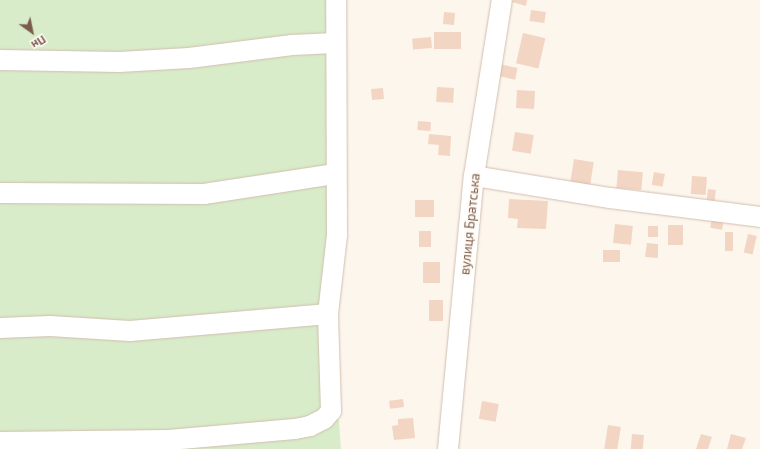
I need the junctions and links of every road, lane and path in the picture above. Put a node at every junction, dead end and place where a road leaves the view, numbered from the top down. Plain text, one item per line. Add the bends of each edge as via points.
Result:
1 (336, 0) edge
2 (502, 0) edge
3 (335, 43) junction
4 (0, 60) edge
5 (335, 174) junction
6 (474, 176) junction
7 (0, 194) edge
8 (760, 217) edge
9 (328, 314) junction
10 (0, 328) edge
11 (0, 442) edge
12 (448, 449) edge

1 - 3 street
2 - 6 street, вулиця Братська
3 - 4 street via 127,62
3 - 5 street
5 - 7 street via 204,194
5 - 9 street via 336,235
6 - 8 street via 610,198
6 - 12 street, вулиця Братська
9 - 10 street via 130,331 50,326
9 - 11 street via 331,411 324,419 310,426 169,440

